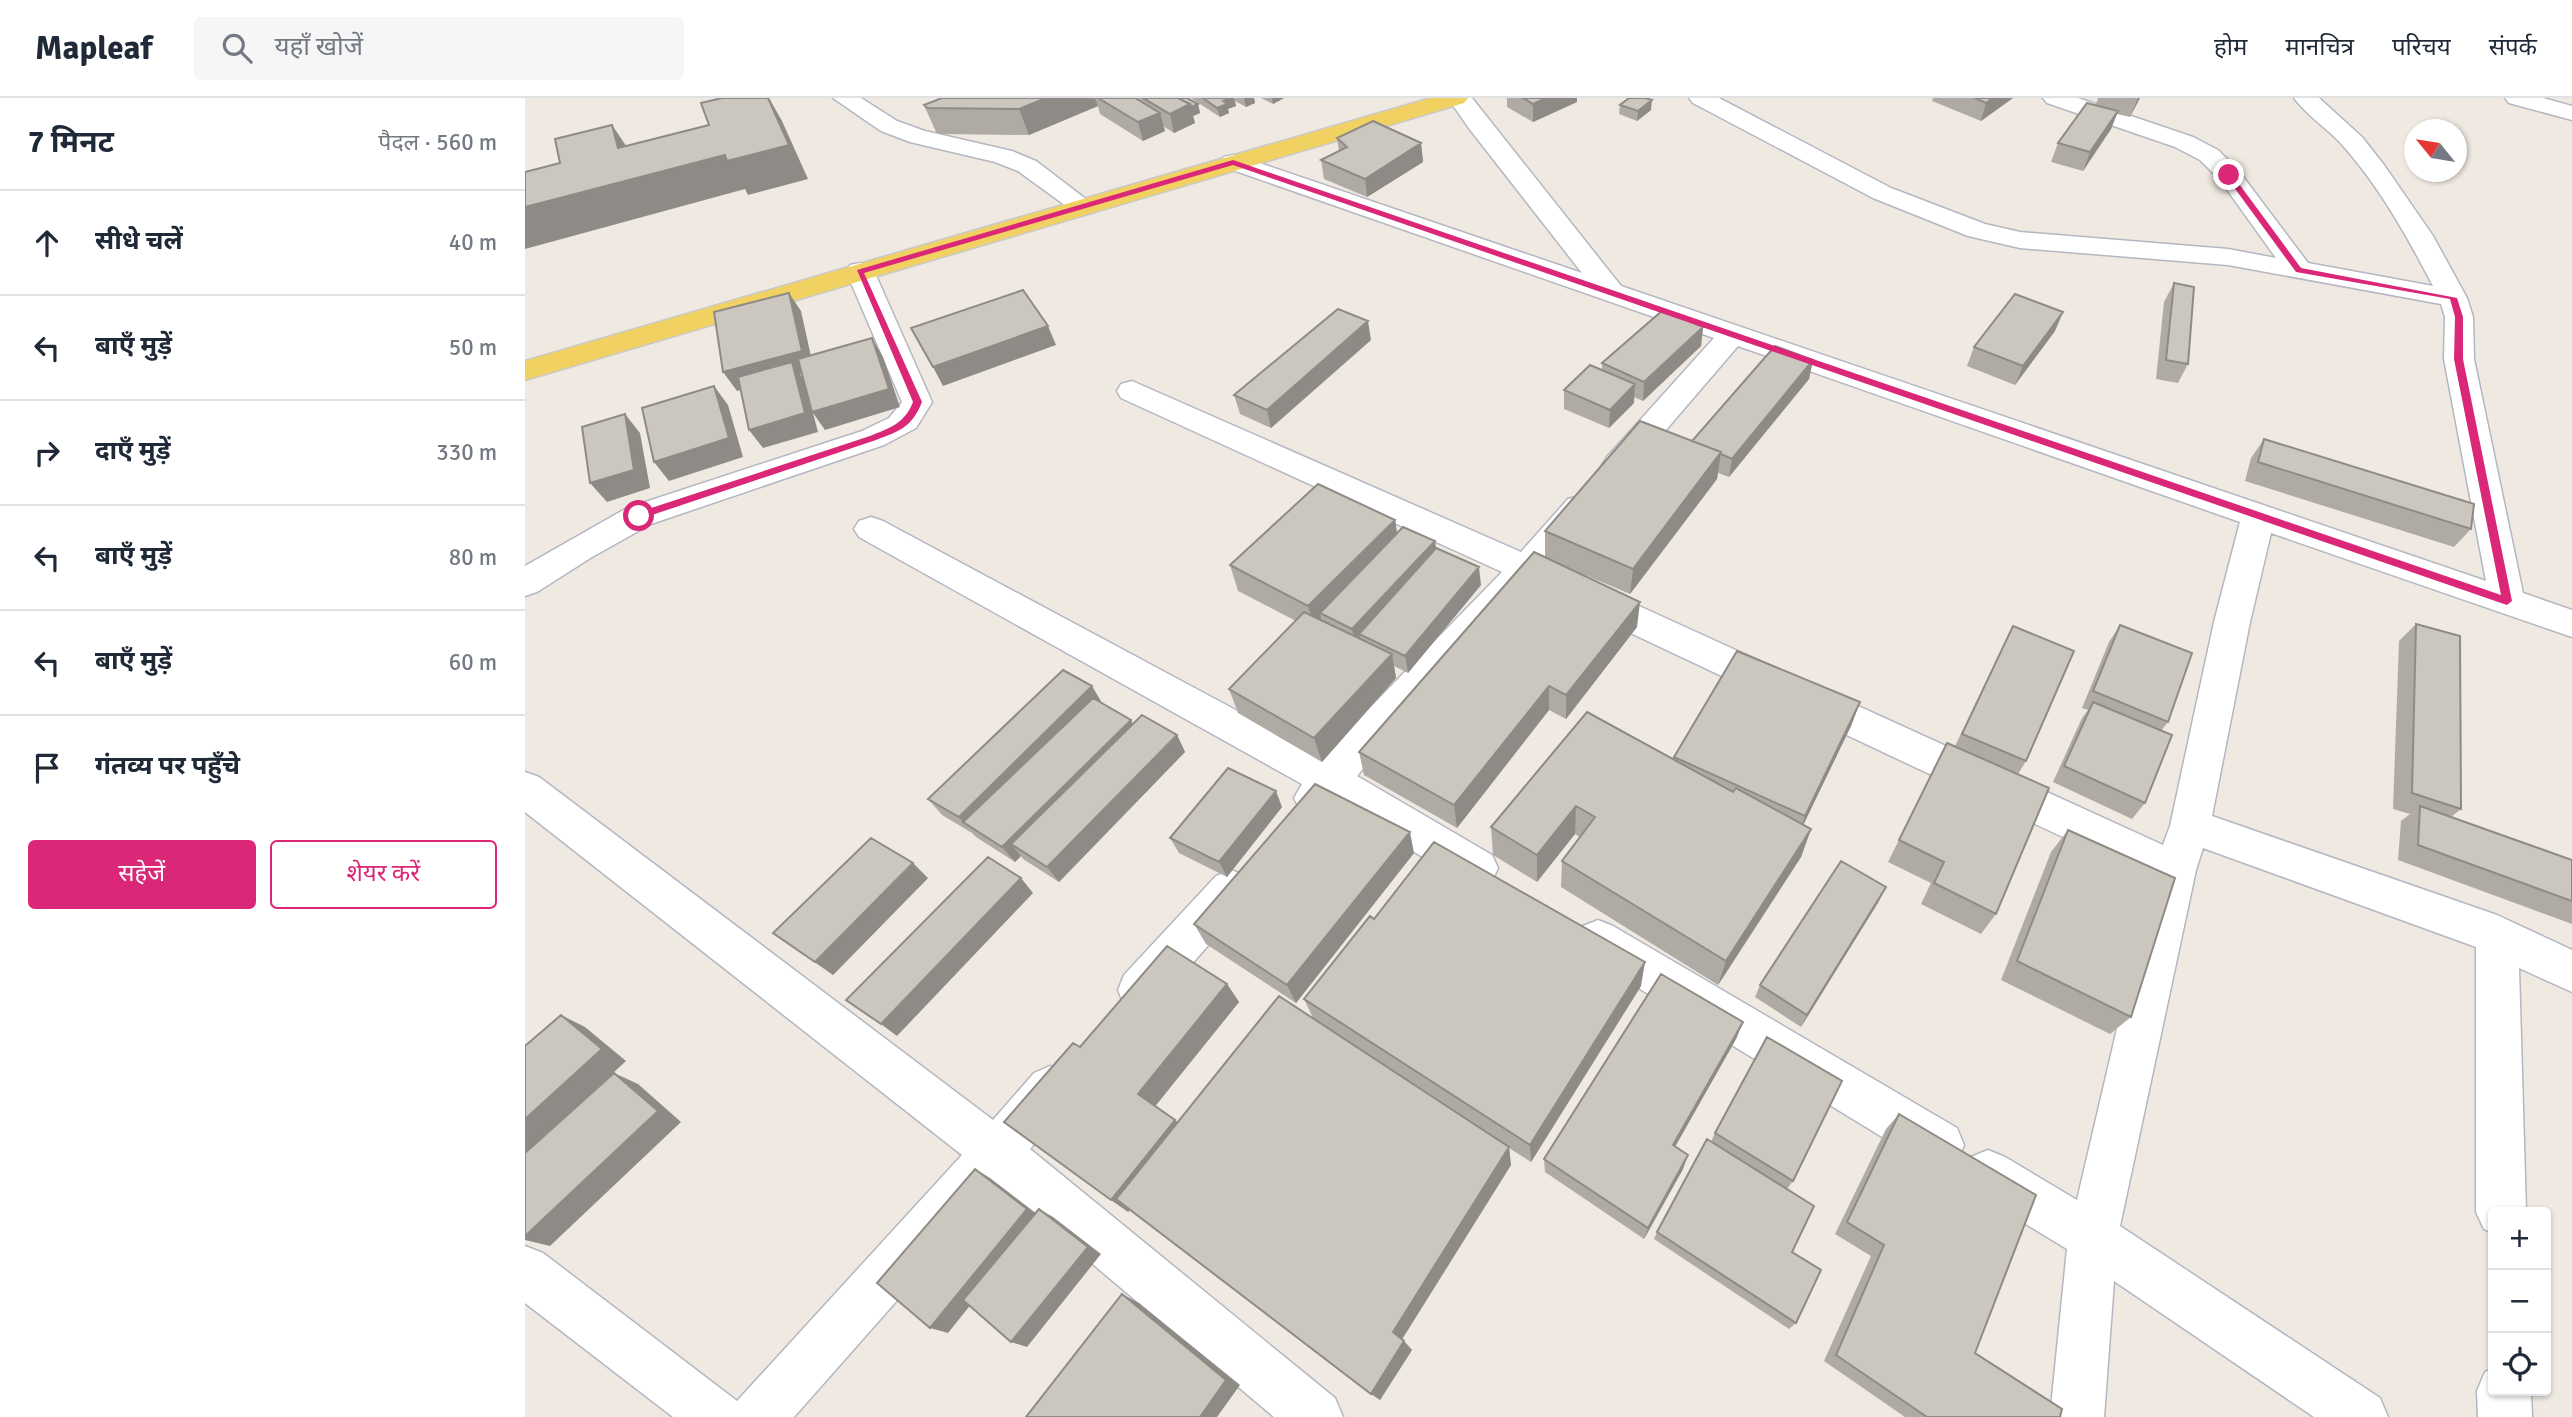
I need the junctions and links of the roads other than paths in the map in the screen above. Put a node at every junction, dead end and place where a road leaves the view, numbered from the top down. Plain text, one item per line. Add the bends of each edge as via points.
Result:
1 (845, 98) edge
2 (1393, 98) edge
3 (1457, 98) edge
4 (1701, 98) edge
5 (2055, 98) edge
6 (2306, 98) edge
7 (2517, 98) edge
8 (2572, 113) edge
9 (1233, 163) junction
10 (1072, 199) junction
11 (854, 261) junction
12 (2299, 270) junction
13 (1614, 295) junction
14 (2453, 298) junction
15 (1732, 335) junction
16 (525, 371) edge
17 (1132, 391) dead end
18 (2258, 516) junction
19 (871, 529) dead end
20 (1526, 569) junction
21 (525, 583) edge
22 (2507, 601) junction
23 (2572, 624) edge
24 (1331, 780) junction
25 (525, 789) edge
26 (1294, 820) edge
27 (2190, 826) junction
28 (1257, 861) edge
29 (2175, 870) junction
30 (1509, 887) edge
31 (1569, 923) edge
32 (2497, 935) junction
33 (2572, 972) edge
34 (1119, 1012) edge
35 (1073, 1063) edge
36 (997, 1152) junction
37 (2501, 1207) edge
38 (2093, 1237) junction
39 (525, 1271) edge
40 (2504, 1396) edge
41 (717, 1417) edge
42 (758, 1417) edge
43 (1316, 1417) edge
44 (2077, 1417) edge
45 (2361, 1417) edge
46 (2505, 1417) edge

1 - 10 street via 918,137 1027,166
2 - 10 main road
3 - 9 main road
3 - 13 street
4 - 12 street via 1882,193 1977,230 2020,240 2215,256
5 - 12 street via 2184,142 2209,155
6 - 14 street via 2375,170 2420,236
7 - 8 street
9 - 10 main road
9 - 13 street
10 - 11 main road
11 - 16 main road
11 - 21 street via 917,402 911,417 873,438 639,516
12 - 14 street
13 - 15 street
14 - 22 street via 2459,317 2459,359
15 - 18 street
15 - 20 street
17 - 20 street
18 - 22 street
18 - 27 street
19 - 24 street
20 - 24 street via 1375,726
20 - 29 street
22 - 23 street
24 - 26 street
24 - 30 street
25 - 36 street
27 - 29 street
27 - 32 street
28 - 34 street
29 - 38 street
31 - 38 street
32 - 33 street
32 - 37 street
35 - 36 street
36 - 42 street
36 - 43 street
38 - 44 street
38 - 45 street
39 - 41 street
40 - 46 street

